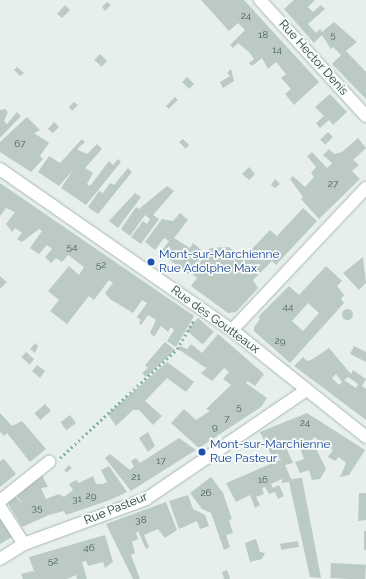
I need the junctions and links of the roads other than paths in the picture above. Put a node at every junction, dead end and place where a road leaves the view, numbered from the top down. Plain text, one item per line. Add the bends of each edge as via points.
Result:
1 (260, 0) edge
2 (366, 116) edge
3 (0, 169) edge
4 (366, 188) edge
5 (232, 330) junction
6 (305, 391) junction
7 (366, 437) edge
8 (49, 462) road end
9 (0, 501) edge
10 (0, 507) edge
11 (24, 544) junction
12 (0, 560) edge

1 - 2 street, Rue Hector Denis
3 - 5 street, Rue des Goutteaux
4 - 5 street
5 - 6 street, Rue des Goutteaux
6 - 7 street, Rue des Goutteaux
6 - 11 street, Rue Pasteur via 146,499
8 - 9 street
10 - 11 street
11 - 12 street, Rue Pasteur

